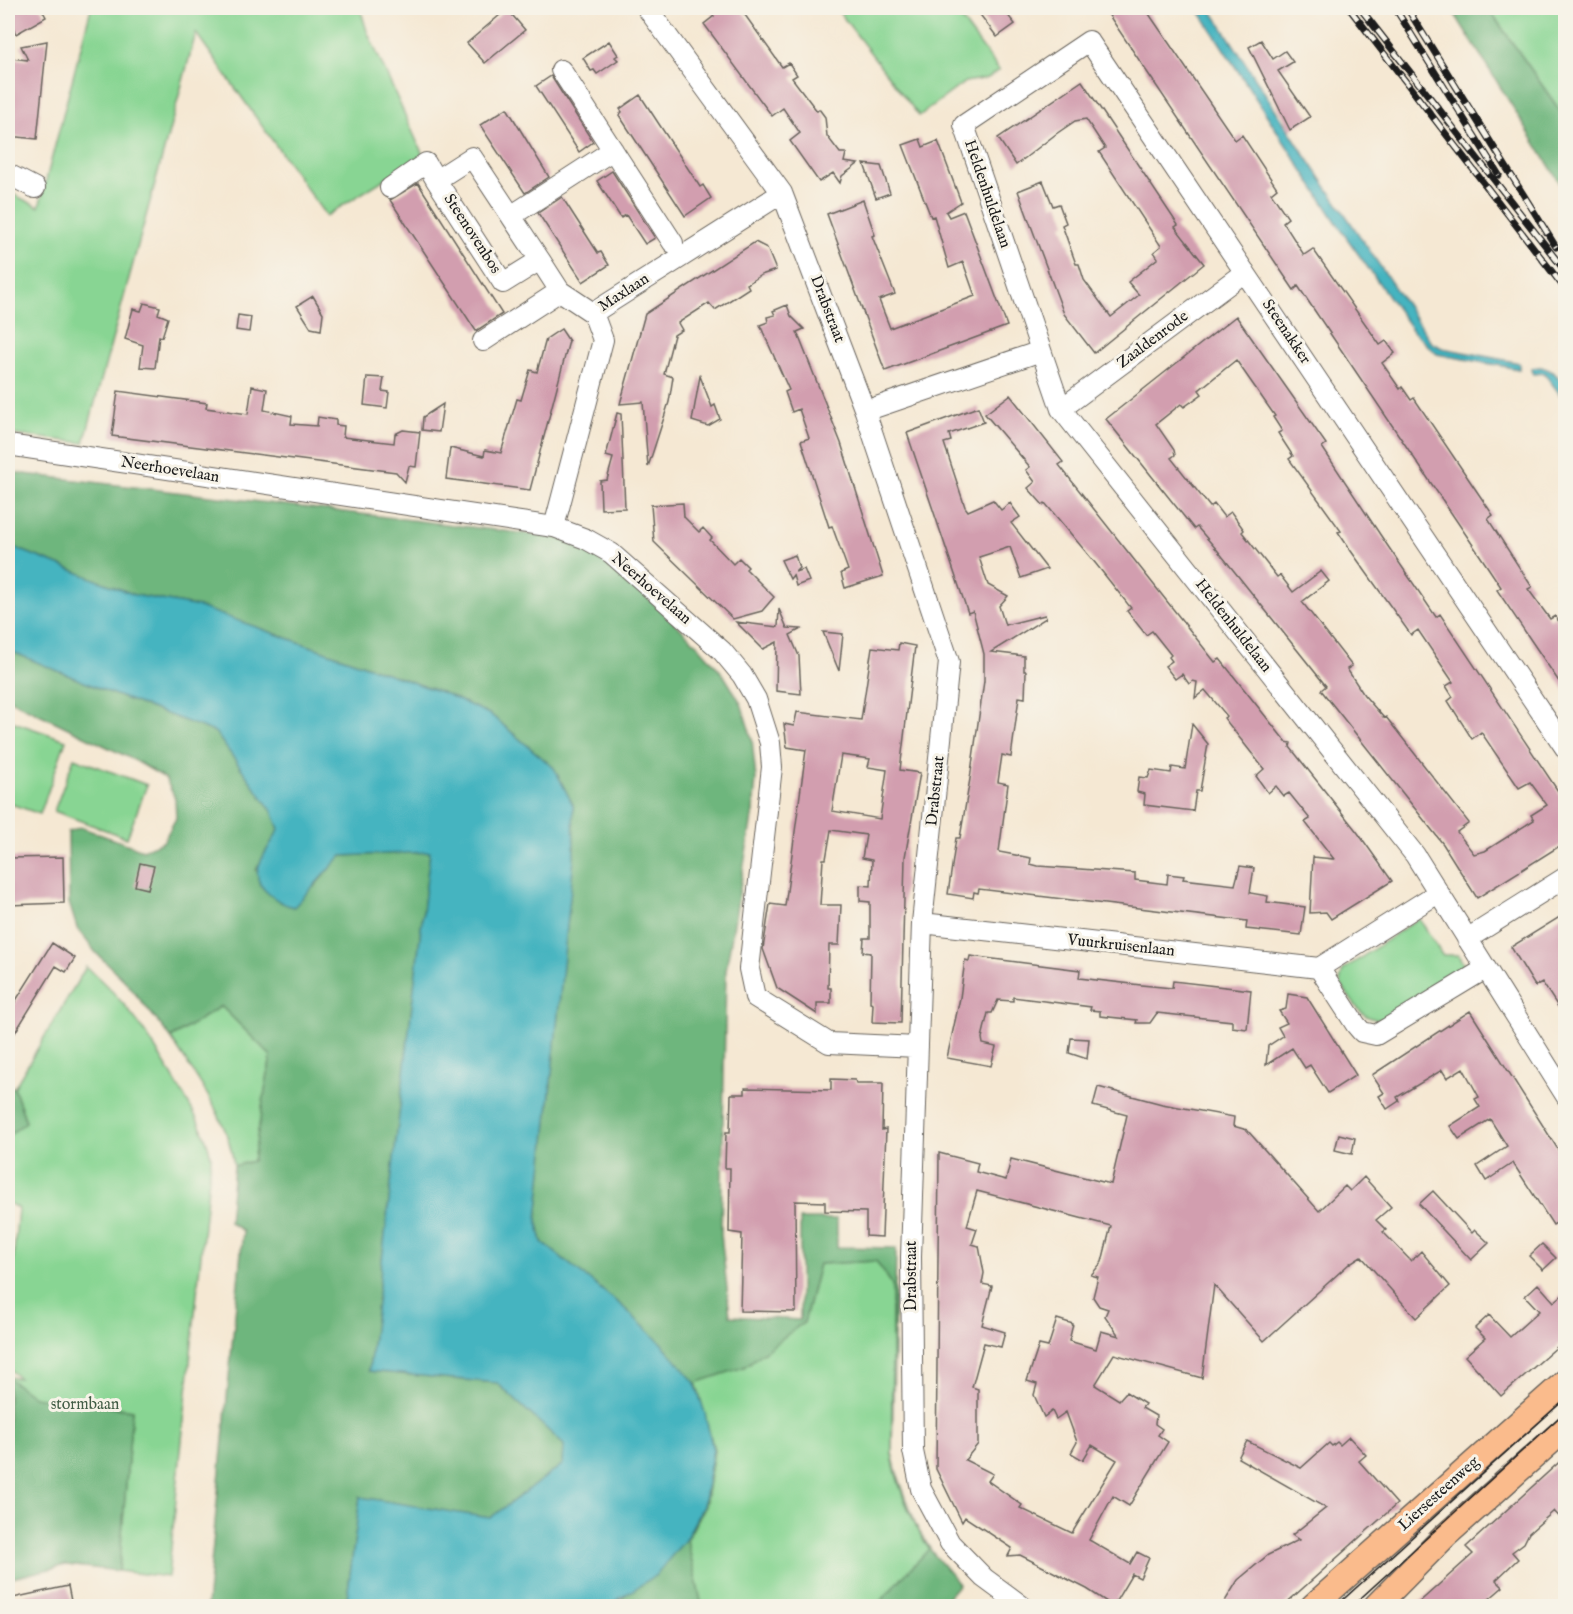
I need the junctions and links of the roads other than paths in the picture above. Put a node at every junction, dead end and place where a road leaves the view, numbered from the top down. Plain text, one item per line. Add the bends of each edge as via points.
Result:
1 (647, 8) edge
2 (561, 70) dead end
3 (964, 125) joint
4 (613, 150) junction
5 (8, 174) edge
6 (436, 180) junction
7 (35, 188) dead end
8 (390, 188) dead end
9 (782, 193) junction
10 (511, 216) junction
11 (673, 243) dead end
12 (540, 260) junction
13 (1245, 272) junction
14 (560, 291) junction
15 (593, 313) junction
16 (483, 341) dead end
17 (1041, 351) junction
18 (1061, 408) junction
19 (865, 411) junction
20 (8, 445) edge
21 (554, 527) junction
22 (1566, 749) edge
23 (1566, 877) edge
24 (1438, 893) junction
25 (922, 923) junction
26 (1467, 939) junction
27 (1319, 968) junction
28 (1485, 969) junction
29 (918, 1047) junction
30 (1566, 1096) edge
31 (1566, 1381) edge
32 (1566, 1428) edge
33 (1022, 1606) edge
34 (1313, 1606) edge
35 (1376, 1606) edge

1 - 9 street, Drabstraat
2 - 4 street
3 - 13 street, Steenakker via 1089,41
3 - 17 street, Heldenhuldelaan
4 - 10 street
4 - 11 street
5 - 7 street
6 - 8 street, Steenovenbos via 426,164
6 - 10 street, Steenovenbos via 472,157
6 - 12 street, Steenovenbos via 503,283
9 - 15 street, Maxlaan
9 - 19 street, Drabstraat
10 - 12 street, Steenovenbos
12 - 14 street, Steenovenbos
13 - 18 street, Zaaldenrode
13 - 22 street, Steenakker
14 - 15 street, Steenovenbos
14 - 16 street
15 - 21 street, Maxlaan via 603,340
17 - 18 street, Heldenhuldelaan
17 - 19 street
18 - 24 street, Heldenhuldelaan via 1415,855
19 - 25 street, Drabstraat via 949,662
20 - 21 street, Neerhoevelaan
21 - 29 street, Neerhoevelaan via 611,553 635,573 722,651 756,699 770,742 772,767 749,969 755,997 829,1043
23 - 26 street
24 - 26 street, Heldenhuldelaan
24 - 27 street
25 - 27 street, Vuurkruisenlaan
25 - 29 street, Drabstraat
26 - 28 street, Heldenhuldelaan
27 - 28 street via 1356,1025 1362,1032 1376,1035
28 - 30 street, Heldenhuldelaan
29 - 33 street, Drabstraat via 911,1257 916,1471 927,1503 950,1543 984,1578
31 - 34 main road, Liersesteenweg
32 - 35 main road via 1444,1536

